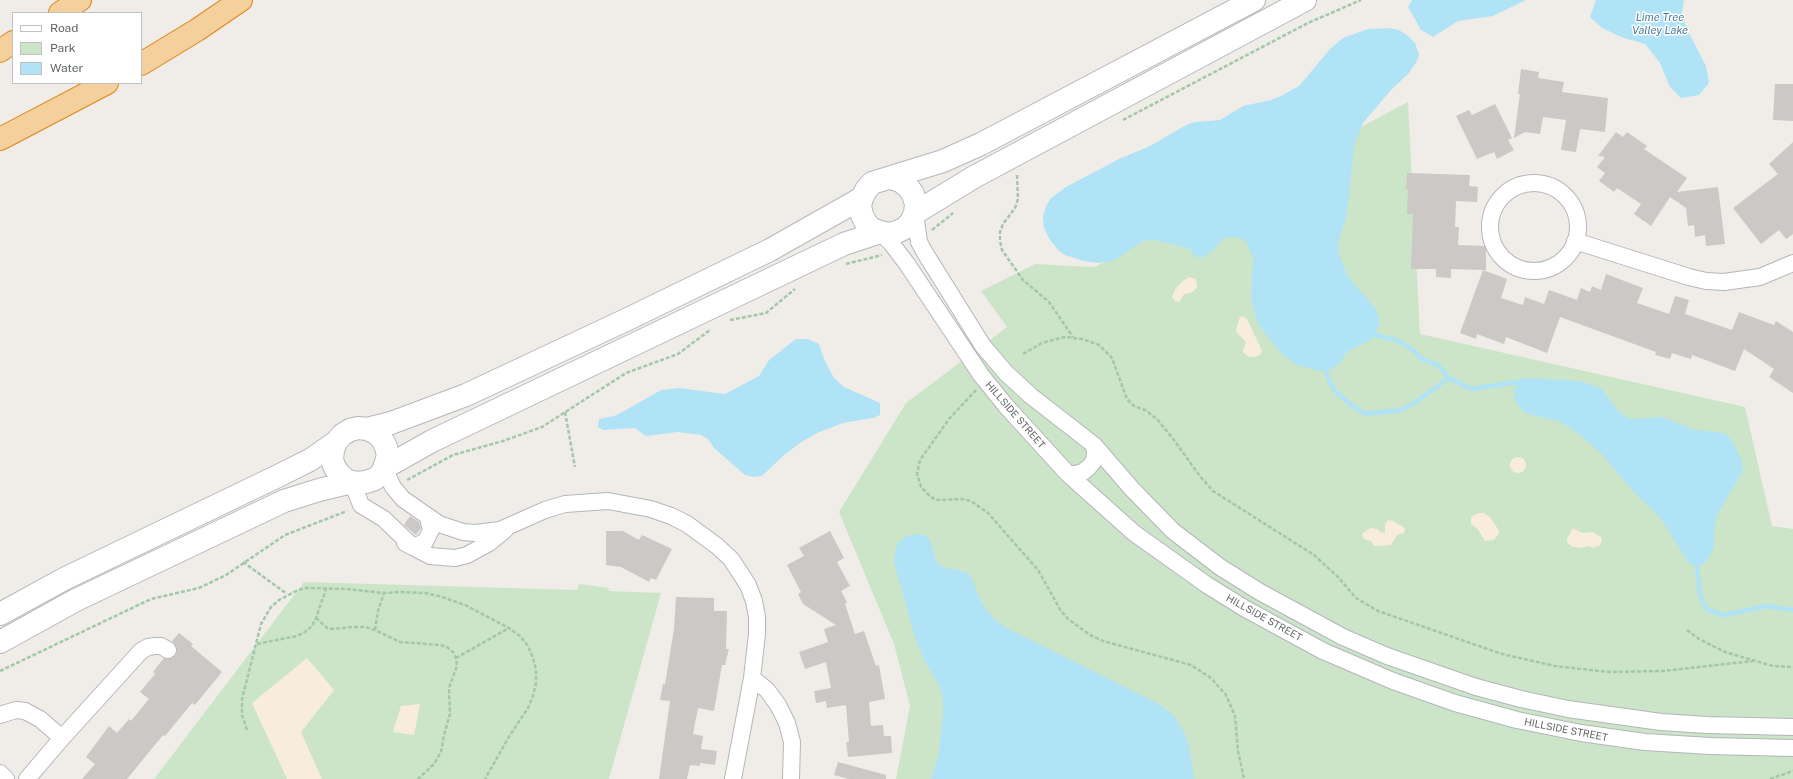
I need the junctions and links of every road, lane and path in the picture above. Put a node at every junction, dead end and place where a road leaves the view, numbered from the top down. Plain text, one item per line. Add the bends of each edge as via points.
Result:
1 (80, 0) edge
2 (241, 0) edge
3 (1254, 0) edge
4 (1304, 0) edge
5 (62, 12) edge
6 (12, 43) edge
7 (0, 51) edge
8 (142, 63) edge
9 (106, 84) edge
10 (0, 139) edge
11 (1017, 175) dead end
12 (891, 178) junction
13 (862, 198) junction
14 (915, 213) junction
15 (880, 232) junction
16 (1576, 241) junction
17 (1793, 262) edge
18 (1073, 337) junction
19 (1023, 354) dead end
20 (978, 388) dead end
21 (565, 412) dead end
22 (367, 429) junction
23 (336, 442) junction
24 (1094, 445) junction
25 (575, 467) dead end
26 (384, 468) junction
27 (1068, 474) junction
28 (352, 482) junction
29 (428, 518) junction
30 (511, 525) junction
31 (413, 547) junction
32 (243, 562) dead end
33 (326, 589) junction
34 (384, 593) junction
35 (287, 594) junction
36 (0, 614) edge
37 (316, 618) junction
38 (510, 628) junction
39 (375, 630) junction
40 (1687, 630) dead end
41 (0, 642) edge
42 (257, 644) junction
43 (168, 650) dead end
44 (456, 658) junction
45 (1753, 661) junction
46 (1793, 667) edge
47 (752, 678) junction
48 (0, 715) edge
49 (1793, 727) edge
50 (246, 730) dead end
51 (62, 738) junction
52 (1793, 748) edge
53 (1793, 771) edge
54 (0, 773) edge
55 (6, 779) edge
56 (27, 779) edge
57 (418, 779) edge
58 (485, 779) edge
59 (733, 779) edge
60 (791, 779) edge
61 (1244, 779) edge
62 (1770, 779) edge

1 - 5 highway
2 - 8 highway
3 - 12 street via 981,144 943,161
4 - 14 street via 974,177
6 - 7 highway
9 - 10 highway
11 - 18 path via 1018,199 1000,232 1002,250 1023,280 1049,302
12 - 13 street via 872,183
12 - 14 street via 900,181 911,190 916,204
13 - 15 street via 860,206 866,223
13 - 22 street via 770,250 630,318 442,405
14 - 15 street via 905,228 897,232
14 - 24 street, HILLSIDE STREET via 919,242 924,254 983,346 1018,385
15 - 26 street via 844,244 448,434
15 - 27 street, HILLSIDE STREET via 907,264 981,375
16 - 16 street via 1578,221 1573,206 1563,194 1546,184 1525,183 1511,189 1499,199 1490,217 1490,233 1494,247 1500,256 1516,268 1547,269 1564,258
16 - 17 street via 1706,281 1724,282 1760,277
18 - 19 path via 1048,341
18 - 45 path via 1091,341 1106,351 1112,358 1127,399 1157,419 1213,491 1314,555 1356,598 1378,611 1502,654 1555,666 1609,672 1663,671
20 - 61 path via 949,420 920,460 917,474 921,487 931,497 971,501 988,513 1038,570 1061,611 1090,635 1103,641 1191,665 1211,678 1226,695 1235,716
21 - 25 path
22 - 23 street via 350,430
22 - 26 street via 379,436 386,447 388,456
23 - 28 street via 333,455 335,468 341,476
23 - 36 street via 310,460 64,579
24 - 27 street via 1094,461 1089,467 1083,472
24 - 49 street, HILLSIDE STREET via 1152,511 1214,563 1301,616 1387,656 1476,687 1568,709 1661,722
26 - 28 street via 375,479
26 - 29 street via 397,494
27 - 52 street, HILLSIDE STREET via 1140,537 1244,608 1323,650 1424,693 1517,720 1613,738 1678,745
28 - 31 street via 361,505 384,519
28 - 41 street via 284,501 76,600
29 - 30 street via 463,532 488,532
29 - 31 street via 431,524 429,536 420,546
30 - 31 street via 490,543 467,555 442,558 430,556
30 - 47 street via 565,504 608,501 650,509 687,524 703,534 731,559 748,585 754,601 757,617
32 - 35 path
33 - 34 path
33 - 35 path via 306,588
33 - 37 path
34 - 38 path via 412,592 439,596 465,605
34 - 39 path
35 - 42 path via 265,615
37 - 39 path via 320,624 334,629 353,627
37 - 42 path via 312,626 297,636
38 - 44 path
38 - 58 path via 520,636 534,658 536,683 528,708
39 - 44 path via 407,644 447,647
40 - 45 path via 1712,646
42 - 50 path via 242,698
43 - 51 street via 155,646 141,651
44 - 57 path via 457,666 449,688 450,714 441,752 434,764
45 - 46 path
47 - 59 street
47 - 60 street via 767,690 787,723 792,742
48 - 51 street via 16,710 29,712
51 - 56 street
53 - 62 path
54 - 55 street

